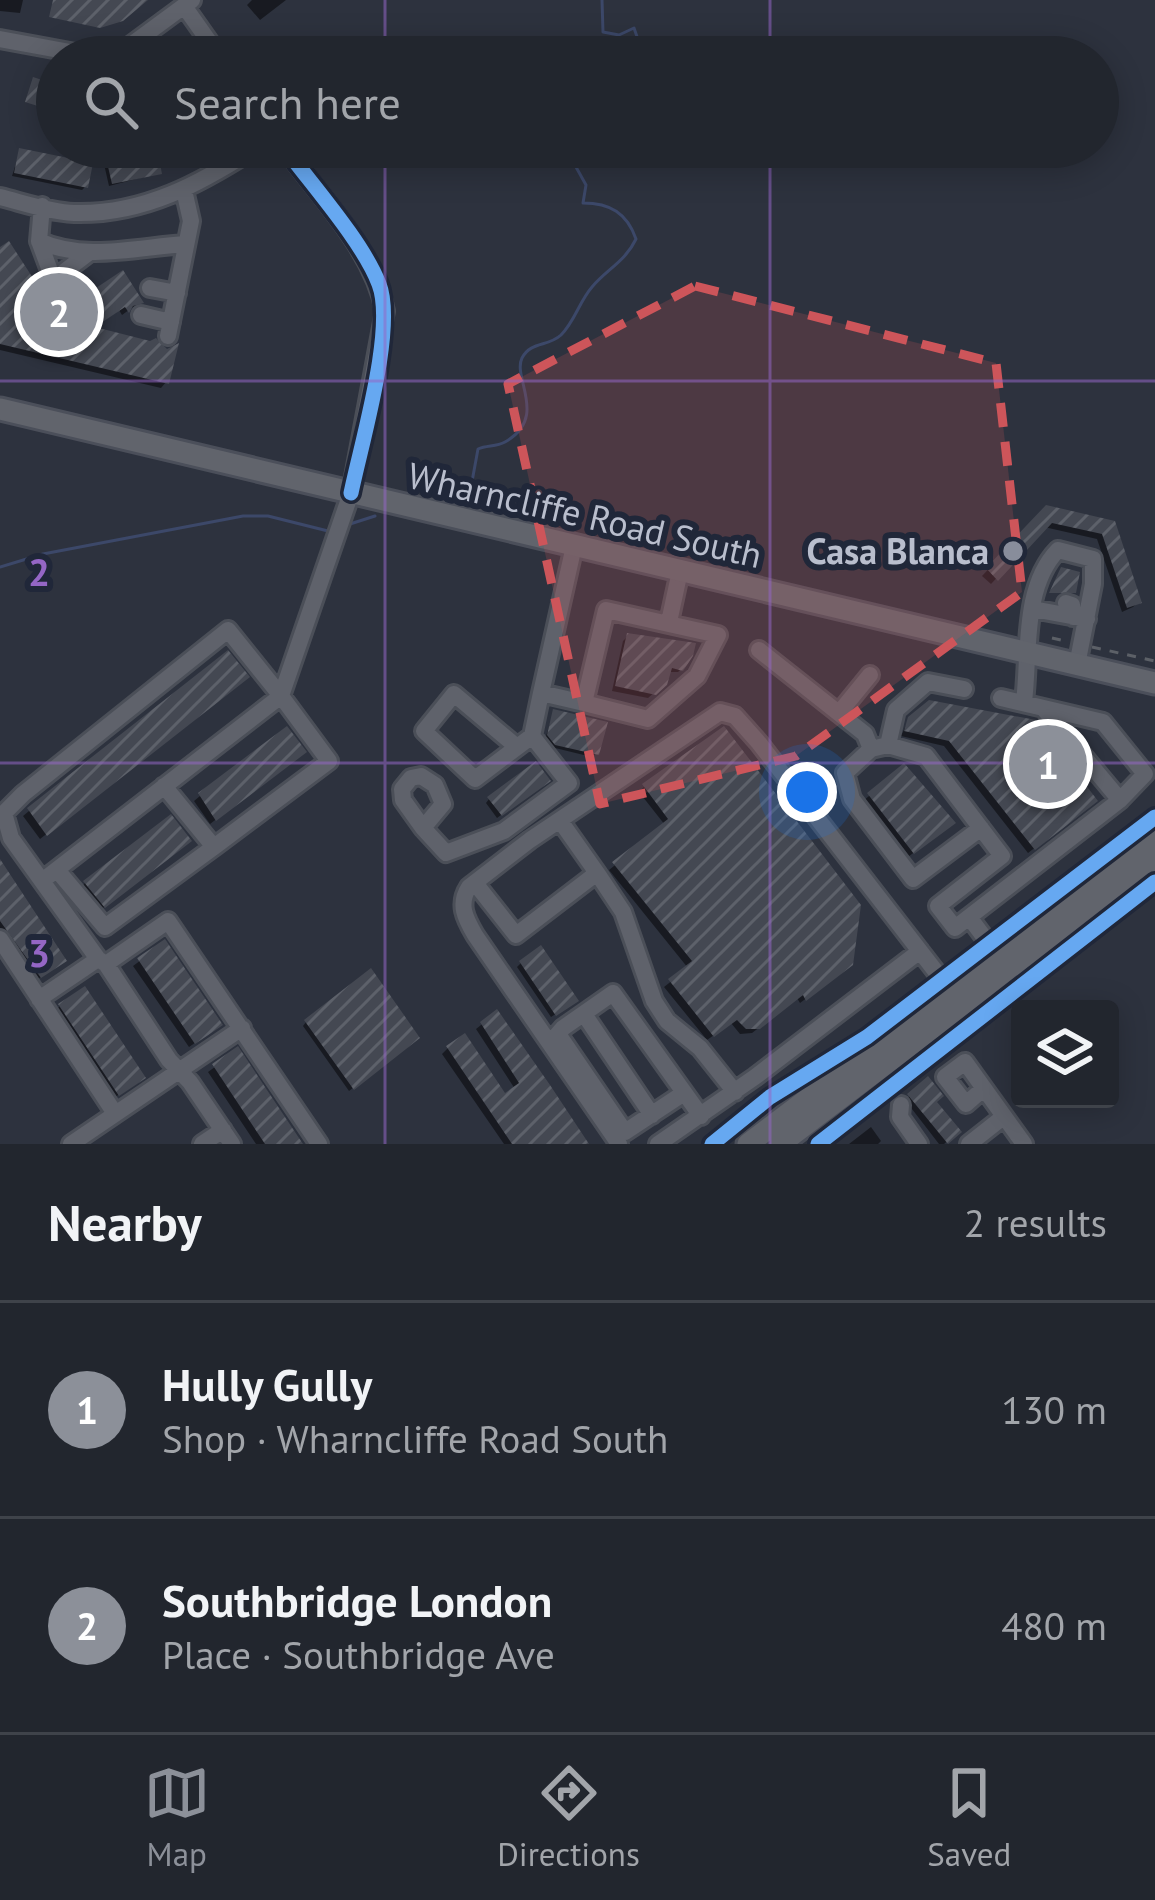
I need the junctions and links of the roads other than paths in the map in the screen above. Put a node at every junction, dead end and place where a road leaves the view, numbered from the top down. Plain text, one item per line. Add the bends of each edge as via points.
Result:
1 (188, 3) edge
2 (143, 36) edge
3 (208, 36) edge
4 (0, 39) edge
5 (36, 46) edge
6 (225, 168) edge
7 (299, 168) edge
8 (184, 190) junction
9 (0, 197) edge
10 (42, 206) junction
11 (39, 241) junction
12 (186, 244) junction
13 (90, 252) junction
14 (150, 288) dead end
15 (177, 293) junction
16 (141, 314) dead end
17 (0, 410) edge
18 (351, 493) junction
19 (574, 546) junction
20 (680, 571) junction
21 (669, 622) junction
22 (759, 650) dead end
23 (1028, 653) junction
24 (1080, 655) junction
25 (870, 675) dead end
26 (1155, 683) edge
27 (964, 689) dead end
28 (541, 693) junction
29 (281, 696) junction
30 (1001, 698) dead end
31 (1024, 702) junction
32 (584, 704) junction
33 (1043, 708) junction
34 (838, 713) junction
35 (525, 742) junction
36 (879, 747) junction
37 (1150, 770) edge
38 (164, 786) junction
39 (1120, 800) junction
40 (561, 822) junction
41 (423, 828) dead end
42 (981, 828) junction
43 (1155, 836) edge
44 (214, 847) junction
45 (18, 848) junction
46 (1002, 856) junction
47 (1155, 860) edge
48 (0, 861) edge
49 (597, 873) junction
50 (50, 875) junction
51 (1020, 878) junction
52 (475, 883) junction
53 (969, 917) junction
54 (0, 939) edge
55 (920, 951) junction
56 (996, 953) junction
57 (102, 962) junction
58 (956, 997) junction
59 (39, 999) junction
60 (584, 1014) junction
61 (242, 1028) junction
62 (554, 1038) junction
63 (178, 1070) junction
64 (983, 1090) dead end
65 (735, 1091) junction
66 (684, 1094) junction
67 (901, 1105) dead end
68 (114, 1112) junction
69 (652, 1115) junction
70 (701, 1116) junction
71 (1002, 1118) junction
72 (227, 1137) edge
73 (71, 1144) edge
74 (202, 1144) edge
75 (320, 1144) edge
76 (619, 1144) edge
77 (658, 1144) edge
78 (748, 1144) edge
79 (780, 1144) edge
80 (919, 1144) edge
81 (969, 1144) edge
82 (1024, 1144) edge

1 - 2 street
1 - 3 street
4 - 5 street
6 - 8 street
7 - 18 street via 367,261 385,311
8 - 10 street via 138,207 73,213
8 - 12 street
9 - 10 street
10 - 11 street
11 - 13 street
11 - 13 street via 57,270
12 - 13 street
12 - 15 street
14 - 15 street
15 - 16 street via 170,329
17 - 18 main road, Wharncliffe Road South
18 - 19 main road, Wharncliffe Road South
18 - 29 street
19 - 20 main road, Wharncliffe Road South
19 - 28 street
20 - 21 street
20 - 23 main road, Wharncliffe Road South
21 - 32 street via 606,610
21 - 32 street via 718,635 697,676 648,718
22 - 34 street
23 - 24 main road, Wharncliffe Road South
23 - 24 street via 1060,610
23 - 31 street
24 - 26 main road, Wharncliffe Road South
25 - 34 street
27 - 36 street via 928,682 896,710
28 - 32 street
28 - 35 street
29 - 38 street
29 - 44 street via 329,761
29 - 45 street via 228,630 4,813
30 - 31 street
31 - 33 street
33 - 37 street via 1103,722
33 - 39 street
34 - 36 street
35 - 35 street via 475,779 424,731 454,694
35 - 41 street via 569,783 504,831 446,853
36 - 42 street via 926,755
36 - 42 street via 845,773 852,799 914,879
37 - 39 street
38 - 44 street
38 - 50 street
39 - 51 street
40 - 49 street
40 - 52 street
40 - 55 street via 728,712
42 - 46 street
43 - 56 main road
44 - 50 street via 105,927
45 - 48 street
45 - 50 street
46 - 51 street
46 - 53 street via 938,905 955,928
47 - 58 main road
49 - 52 street via 516,934
49 - 65 street via 623,912 654,1001
50 - 57 street
51 - 53 street
52 - 62 street via 463,896 467,922
53 - 56 street
54 - 59 street
55 - 58 street
55 - 65 street
56 - 58 main road
57 - 59 street
57 - 61 street via 168,921
57 - 63 street
58 - 78 main road
58 - 79 main road
59 - 68 street
60 - 62 street
60 - 66 street via 613,993
60 - 69 street
61 - 63 street
61 - 75 street
62 - 69 street via 626,1132
62 - 76 street
63 - 68 street
63 - 72 street
64 - 71 street
65 - 70 street
66 - 69 street
66 - 70 street
67 - 80 street
68 - 73 street
70 - 77 street
71 - 81 street
71 - 82 street
72 - 74 street

